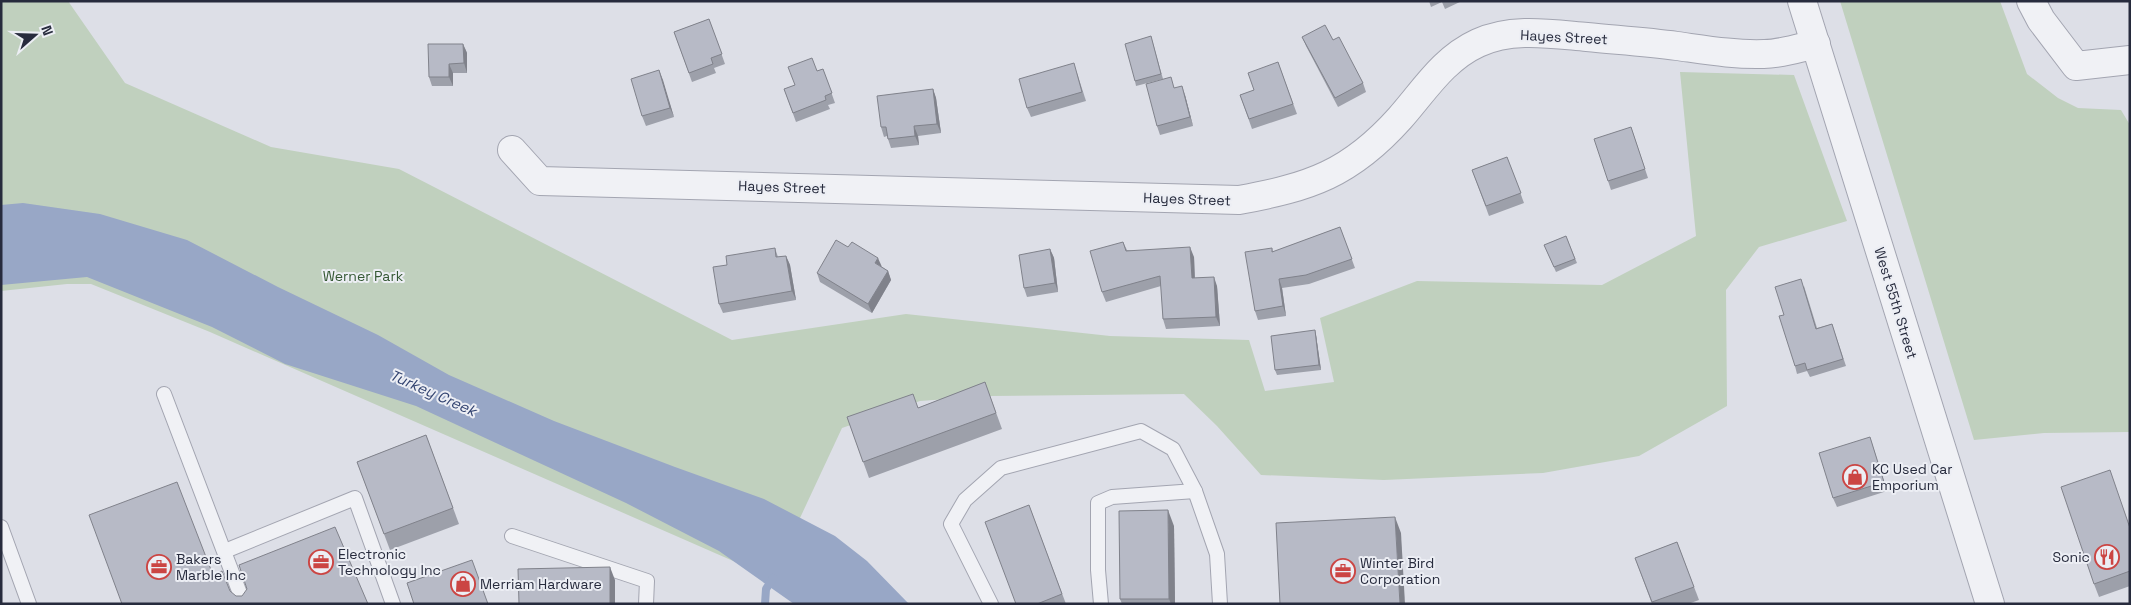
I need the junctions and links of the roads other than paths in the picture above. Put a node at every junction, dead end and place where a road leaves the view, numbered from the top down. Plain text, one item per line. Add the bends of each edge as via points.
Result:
1 (1802, 1) edge
2 (2031, 1) edge
3 (1816, 44) junction
4 (2130, 60) edge
5 (512, 150) dead end
6 (164, 394) dead end
7 (1195, 491) junction
8 (1, 527) edge
9 (512, 536) dead end
10 (225, 551) junction
11 (29, 604) edge
12 (244, 604) edge
13 (393, 604) edge
14 (646, 604) edge
15 (991, 604) edge
16 (1101, 604) edge
17 (1220, 604) edge
18 (1990, 604) edge

1 - 3 street, West 55th Street
2 - 4 street via 2041,20 2076,66
3 - 5 street, Hayes Street via 1765,54 1545,33 1512,34 1478,42 1443,66 1375,144 1346,166 1313,183 1239,200 540,180
3 - 18 street, West 55th Street
6 - 10 lane
7 - 15 lane via 1173,449 1141,431 1002,468 964,500 951,524
7 - 16 lane via 1112,497 1098,503
7 - 17 lane via 1217,554
8 - 11 lane
9 - 14 lane via 647,581
10 - 12 lane
10 - 13 lane via 355,498

